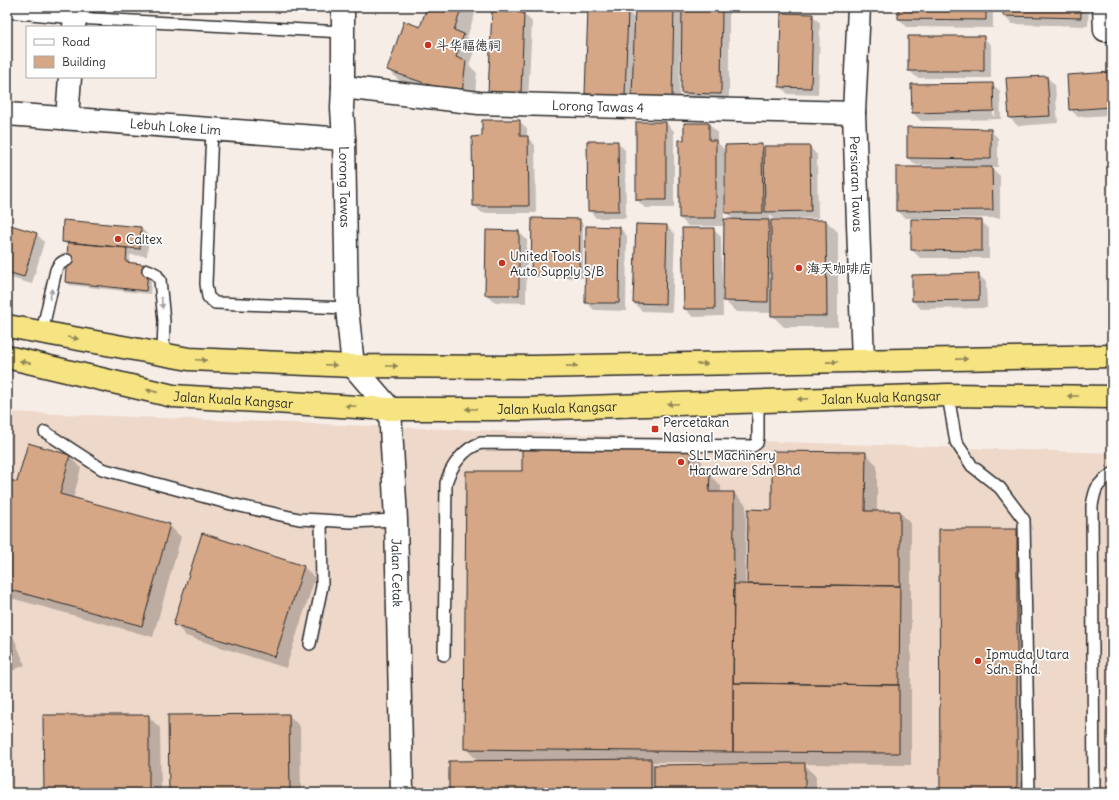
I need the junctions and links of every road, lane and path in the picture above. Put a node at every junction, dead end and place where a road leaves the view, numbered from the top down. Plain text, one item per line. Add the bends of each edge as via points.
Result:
1 (343, 7) edge
2 (859, 7) edge
3 (1104, 7) edge
4 (7, 12) edge
5 (75, 17) edge
6 (1105, 30) dead end
7 (343, 32) junction
8 (70, 78) edge
9 (343, 87) junction
10 (854, 113) junction
11 (7, 114) edge
12 (66, 118) junction
13 (212, 129) junction
14 (344, 139) junction
15 (67, 260) dead end
16 (148, 270) dead end
17 (347, 308) junction
18 (7, 326) edge
19 (42, 332) junction
20 (164, 354) junction
21 (1112, 356) edge
22 (7, 357) edge
23 (863, 361) junction
24 (353, 366) junction
25 (948, 395) junction
26 (1112, 396) edge
27 (758, 401) junction
28 (390, 409) junction
29 (46, 432) dead end
30 (1112, 474) edge
31 (321, 520) junction
32 (396, 520) junction
33 (310, 644) dead end
34 (444, 655) dead end
35 (402, 793) edge
36 (1029, 793) edge
37 (1094, 793) edge

1 - 7 street, Lorong Tawas
2 - 10 street, Persiaran Tawas
3 - 6 street
4 - 5 lane
5 - 7 lane
7 - 9 street, Lorong Tawas
8 - 12 street
9 - 10 street, Lorong Tawas 4 via 479,103
9 - 14 street, Lorong Tawas
10 - 23 street, Persiaran Tawas
11 - 12 street, Lebuh Loke Lim
12 - 13 street, Lebuh Loke Lim
13 - 14 street, Lebuh Loke Lim
13 - 17 lane via 206,284 208,297 214,303
14 - 17 street, Lorong Tawas
19 -> 15 lane via 56,270
16 -> 20 lane via 156,274 160,280
17 - 24 street, Lorong Tawas
18 - 19 highway
19 -> 20 highway
20 -> 24 highway via 189,359
23 -> 21 highway
28 -> 22 highway, Jalan Kuala Kangsar via 172,396
24 -> 23 highway via 533,367
24 - 28 street
26 -> 25 highway, Jalan Kuala Kangsar
25 -> 27 highway, Jalan Kuala Kangsar
25 - 36 lane via 956,442 972,466 1000,488 1024,520
27 -> 28 highway, Jalan Kuala Kangsar via 524,409
27 - 34 lane via 758,437 753,446 481,443 467,450 453,467 446,483
28 - 32 street, Jalan Cetak
29 - 31 lane via 102,469 231,504 299,519
30 - 37 lane via 1102,480 1095,490 1092,506
31 - 32 lane
31 - 33 lane via 322,586
32 - 35 street, Jalan Cetak

